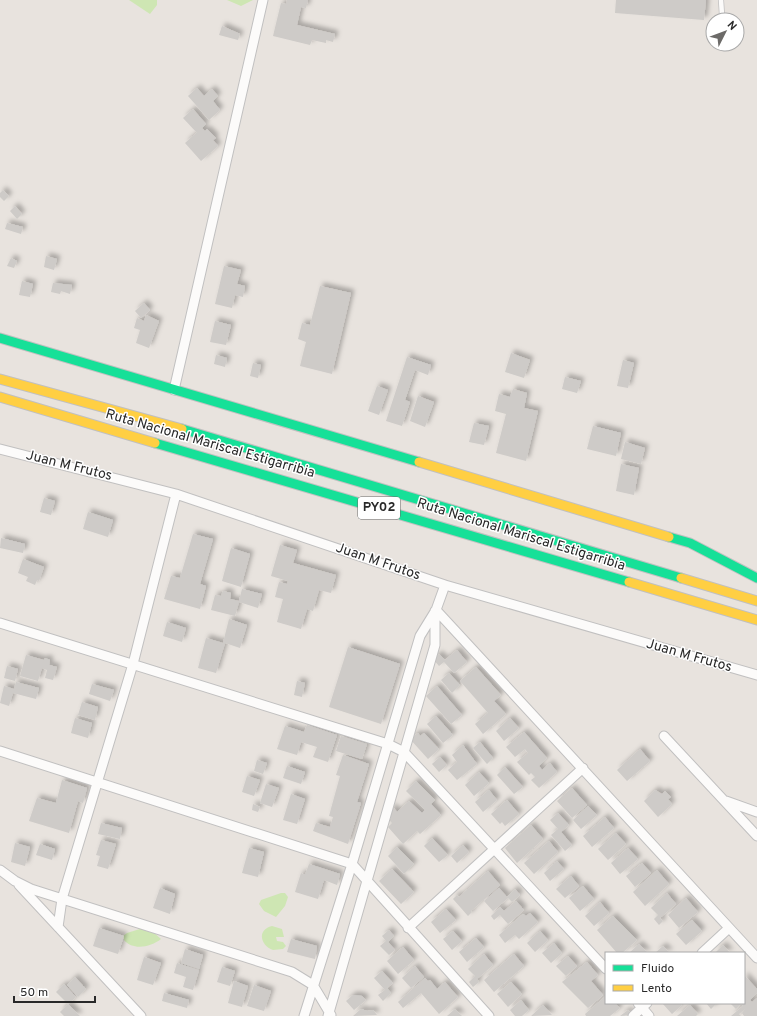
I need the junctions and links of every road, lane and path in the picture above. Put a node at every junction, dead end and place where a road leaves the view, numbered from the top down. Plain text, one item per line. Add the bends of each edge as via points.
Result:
1 (263, 0) edge
2 (721, 0) edge
3 (722, 12) edge
4 (0, 338) edge
5 (0, 379) edge
6 (174, 390) junction
7 (0, 397) edge
8 (0, 449) edge
9 (176, 494) junction
10 (757, 578) edge
11 (445, 585) junction
12 (757, 601) edge
13 (436, 610) junction
14 (757, 620) edge
15 (0, 622) edge
16 (132, 664) junction
17 (757, 675) edge
18 (664, 736) dead end
19 (388, 744) junction
20 (0, 751) edge
21 (404, 752) junction
22 (583, 768) junction
23 (96, 782) junction
24 (724, 800) junction
25 (757, 812) edge
26 (757, 836) edge
27 (495, 850) junction
28 (352, 864) junction
29 (0, 870) edge
30 (14, 881) junction
31 (367, 882) junction
32 (62, 899) junction
33 (58, 927) junction
34 (408, 928) junction
35 (729, 928) junction
36 (703, 952) edge
37 (757, 958) edge
38 (605, 968) edge
39 (313, 985) junction
40 (642, 1005) edge
41 (330, 1015) edge
42 (140, 1016) edge
43 (304, 1016) edge
44 (489, 1016) edge
45 (633, 1016) edge
46 (649, 1016) edge

1 - 6 street
2 - 3 lane
4 - 6 main road
5 - 12 main road, Ruta Nacional Mariscal Estigarribia / PY02 via 174,426
6 - 10 main road via 690,543
7 - 14 main road, Ruta Nacional Mariscal Estigarribia / PY02
8 - 9 street, Juan M Frutos
9 - 11 street, Juan M Frutos
9 - 16 street
11 - 13 street
11 - 17 street, Juan M Frutos
13 - 19 street via 420,636
13 - 21 street via 435,645
13 - 22 street
15 - 16 street
16 - 19 street
16 - 23 street
18 - 24 street
19 - 21 street
19 - 28 street
20 - 23 street
21 - 27 street
21 - 31 street
22 - 27 street
22 - 35 street
23 - 28 street
23 - 32 street
24 - 25 street
24 - 26 street
27 - 34 street
27 - 38 street
28 - 31 street
28 - 39 street
29 - 30 street
30 - 32 street
30 - 33 street
31 - 34 street
31 - 41 street
32 - 33 street
32 - 39 street via 292,972
33 - 42 street
34 - 44 street
35 - 36 street
35 - 37 street
39 - 41 street
39 - 43 street
40 - 45 street
40 - 46 street

